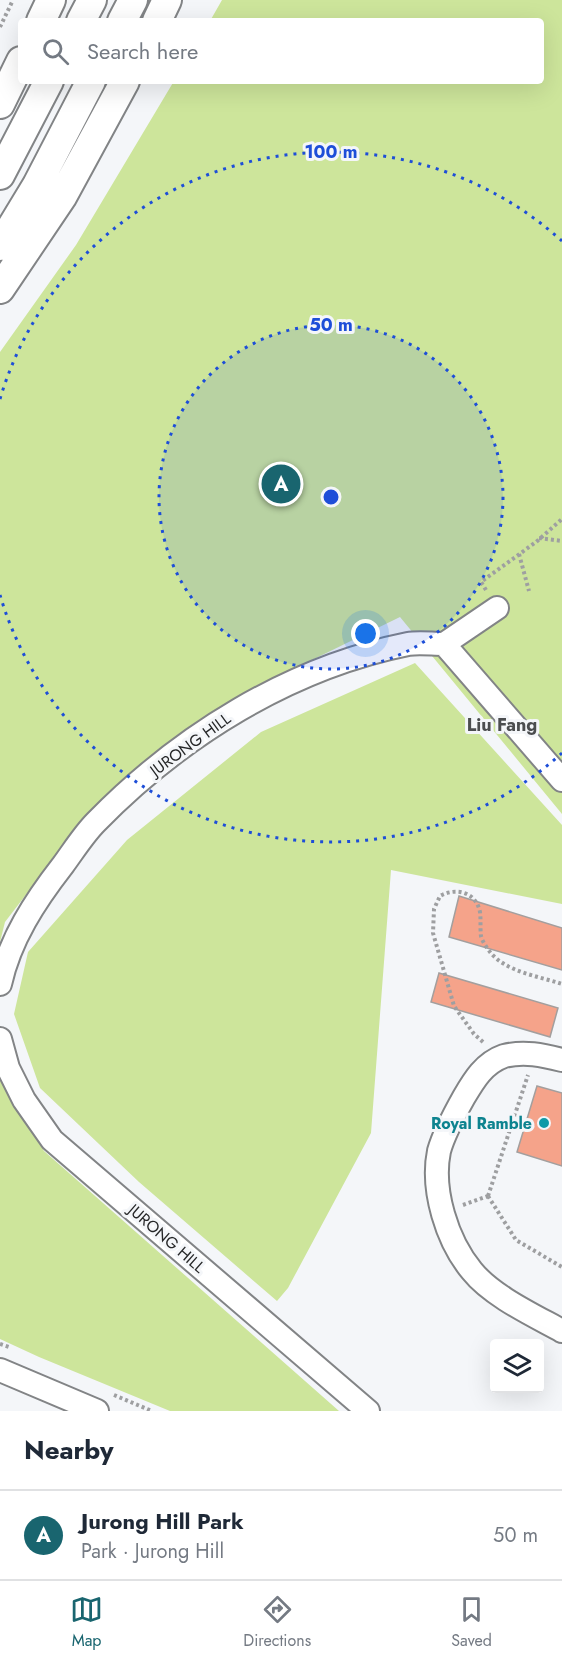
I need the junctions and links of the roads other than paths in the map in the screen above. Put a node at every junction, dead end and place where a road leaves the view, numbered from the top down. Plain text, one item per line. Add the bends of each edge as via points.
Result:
1 (51, 0) edge
2 (92, 0) edge
3 (133, 0) edge
4 (167, 0) edge
5 (42, 18) edge
6 (83, 18) edge
7 (124, 18) edge
8 (159, 18) edge
9 (18, 67) edge
10 (47, 84) edge
11 (89, 84) edge
12 (123, 84) edge
13 (0, 104) edge
14 (0, 175) edge
15 (0, 246) edge
16 (0, 289) edge
17 (497, 608) road end
18 (444, 644) junction
19 (562, 780) edge
20 (0, 984) edge
21 (0, 1040) edge
22 (562, 1060) edge
23 (562, 1331) edge
24 (0, 1370) edge
25 (97, 1411) edge
26 (368, 1411) edge

1 - 5 main road
2 - 6 main road
3 - 7 main road
4 - 8 main road
9 - 13 main road
10 - 14 main road
11 - 15 main road
12 - 16 main road via 62,197
17 - 18 street
18 - 19 street
18 - 20 street, JURONG HILL via 410,643 325,667 237,710 162,761 95,823 36,899 6,959
21 - 26 street, JURONG HILL via 24,1100 52,1140
22 - 23 street via 518,1053 487,1065 456,1111 440,1151 438,1191 448,1231 472,1271 504,1299
24 - 25 street

